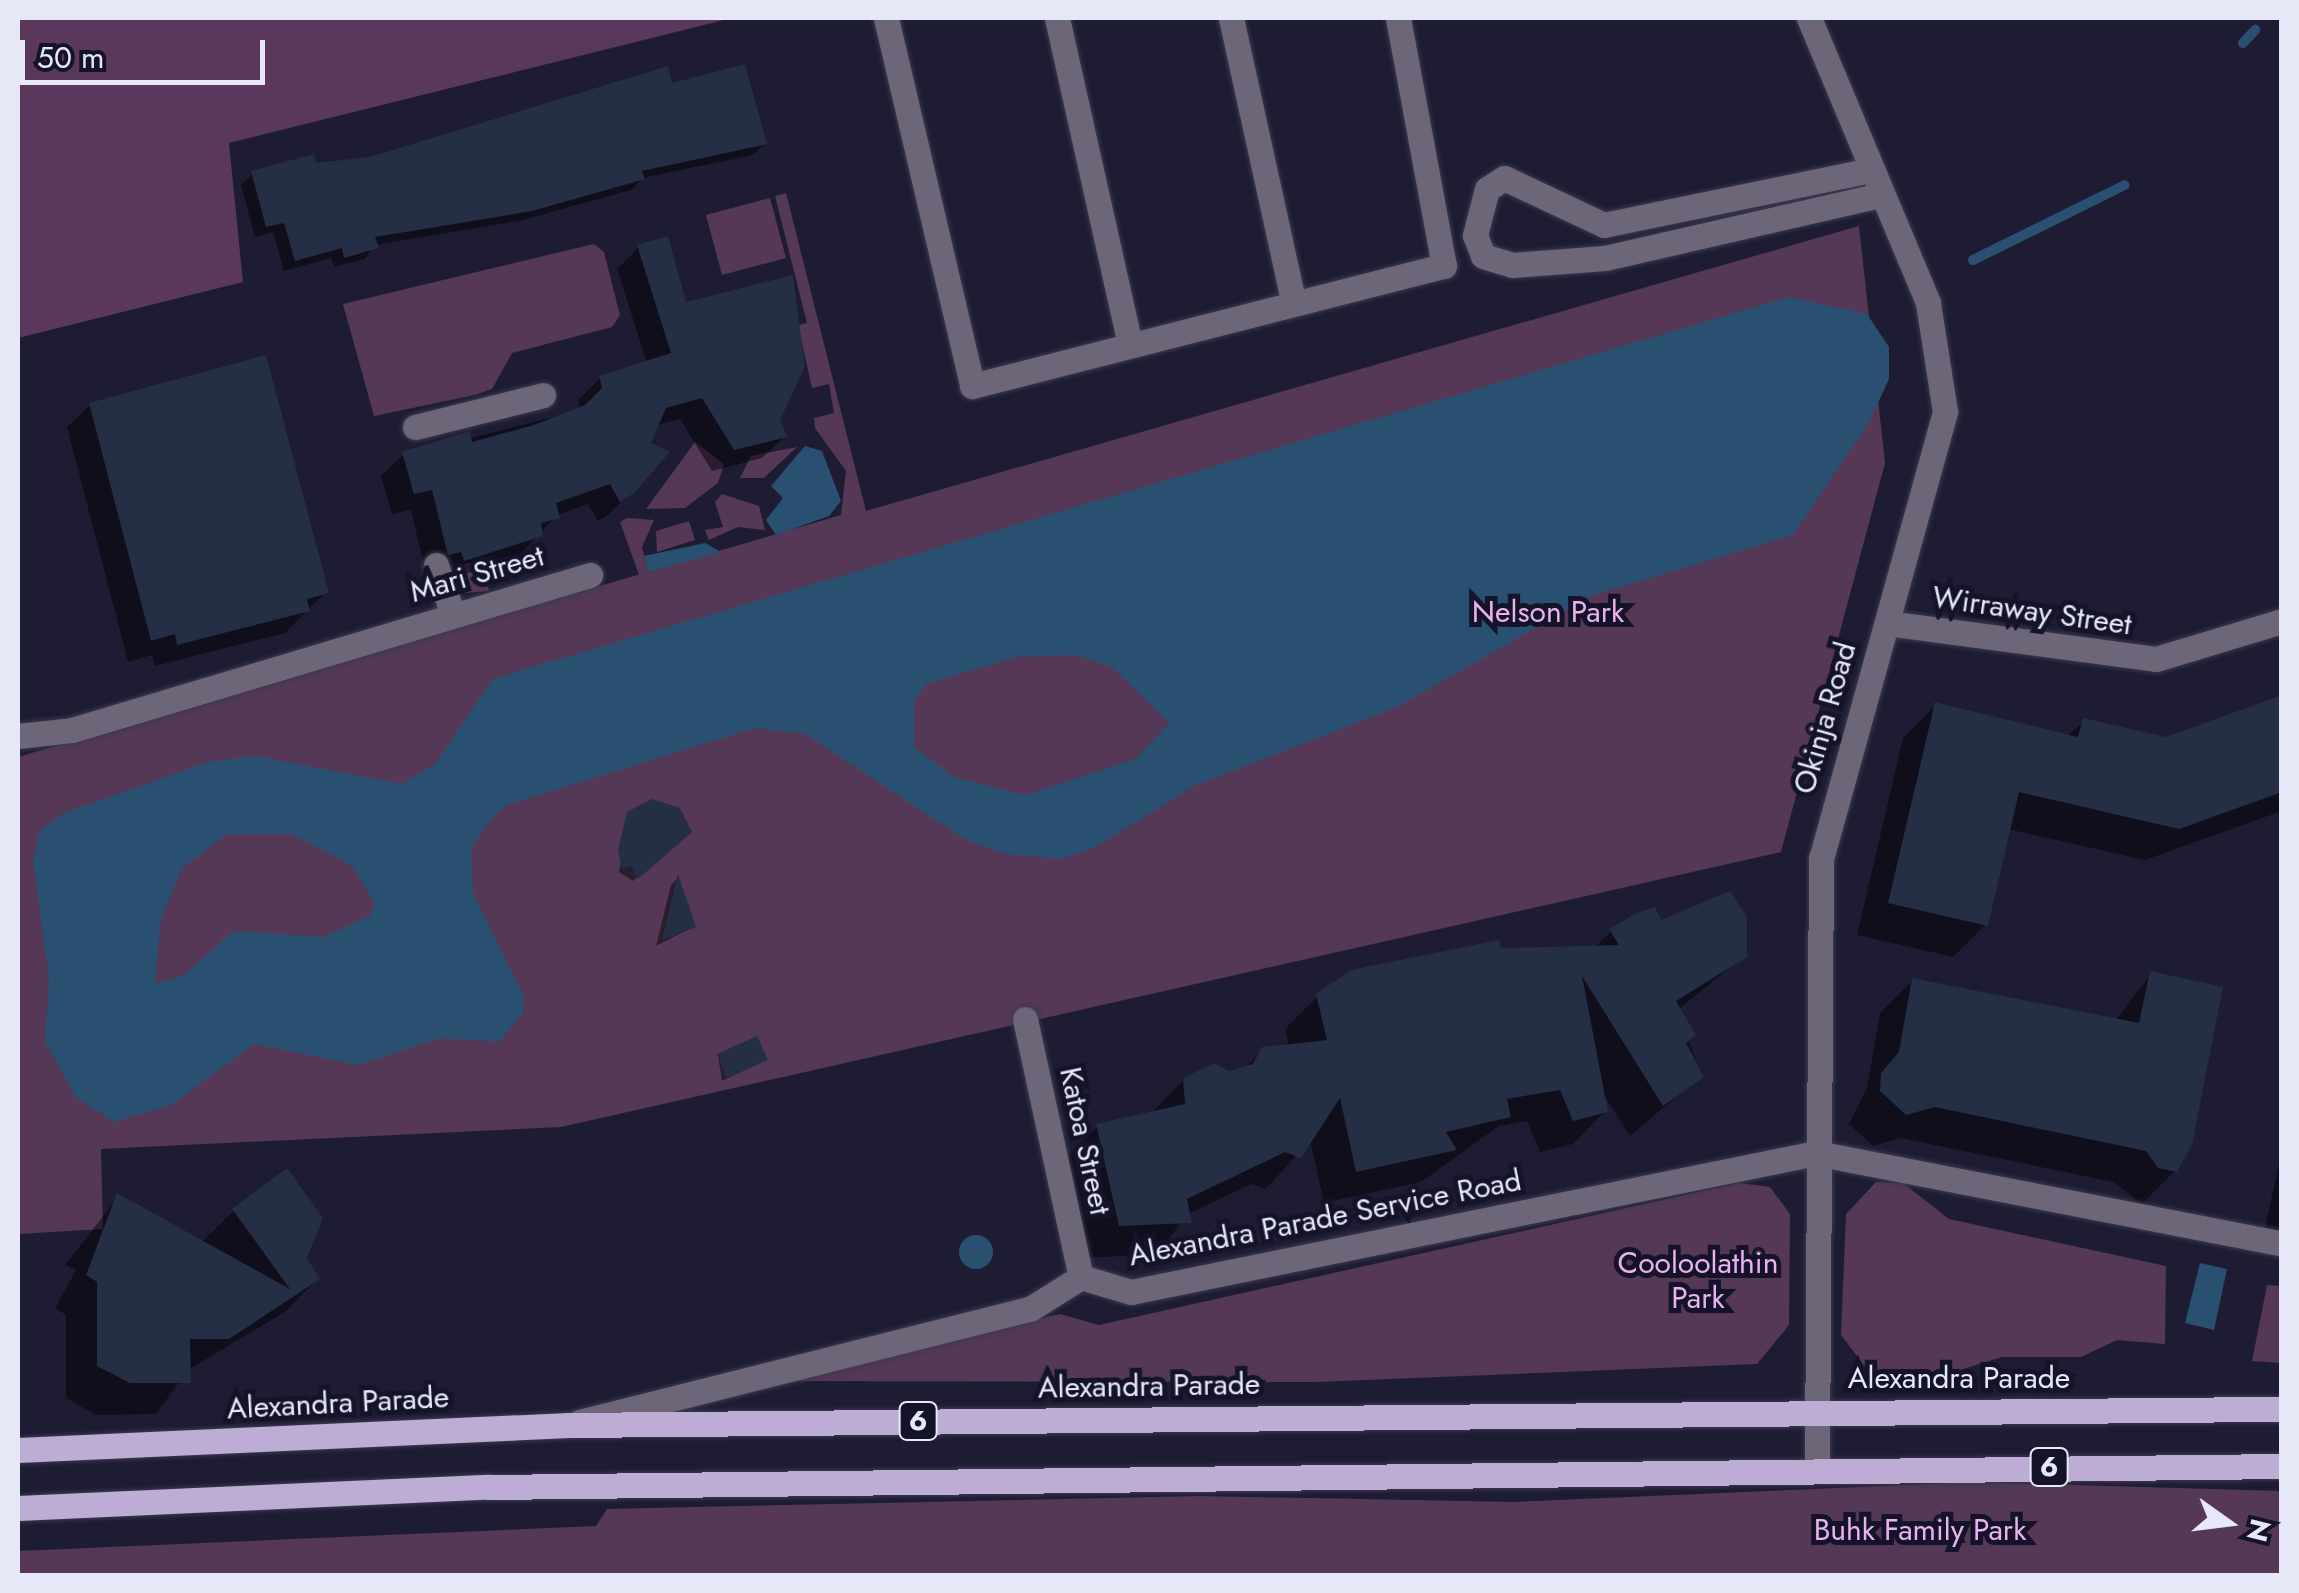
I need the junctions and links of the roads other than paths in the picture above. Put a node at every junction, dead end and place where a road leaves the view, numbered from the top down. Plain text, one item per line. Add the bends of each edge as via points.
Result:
1 (886, 18) edge
2 (1057, 18) edge
3 (1231, 18) edge
4 (1398, 18) edge
5 (1809, 18) edge
6 (1870, 170) junction
7 (1880, 195) junction
8 (1435, 203) junction
9 (1476, 236) junction
10 (1444, 266) junction
11 (1293, 300) junction
12 (1130, 344) junction
13 (543, 395) dead end
14 (415, 427) dead end
15 (436, 565) dead end
16 (590, 575) dead end
17 (454, 615) junction
18 (2282, 621) edge
19 (1887, 623) junction
20 (18, 736) edge
21 (1025, 1019) dead end
22 (1816, 1153) junction
23 (2282, 1244) edge
24 (1080, 1277) junction
25 (2282, 1409) edge
26 (1819, 1410) junction
27 (569, 1425) junction
28 (18, 1450) edge
29 (2282, 1466) edge
30 (1817, 1470) junction
31 (18, 1508) edge

1 - 12 street via 972,386
2 - 12 street
3 - 11 street
4 - 8 street
5 - 6 street, Okinja Road
6 - 7 street, Okinja Road
6 - 9 street via 1604,224 1504,178 1487,189
7 - 9 street via 1606,258 1512,265
7 - 19 street, Okinja Road via 1928,303 1945,412
8 - 9 street
8 - 10 street
9 - 10 street
10 - 11 street
11 - 12 street
13 - 14 street
15 - 17 street
16 - 17 street, Mari Street
17 - 20 street, Mari Street via 72,730
18 - 19 street, Wirraway Street via 2156,659
19 - 22 street, Okinja Road via 1821,858
21 - 24 street, Katoa Street
22 - 23 street
22 - 24 street, Alexandra Parade Service Road via 1131,1292
22 - 26 street, Okinja Road
24 - 27 street via 1030,1308
25 - 26 main road, Alexandra Parade / 6
26 - 27 main road, Alexandra Parade / 6
26 - 30 street, Okinja Road
27 - 28 main road, Alexandra Parade / 6
29 - 30 main road, 6
30 - 31 main road, 6 via 489,1487

